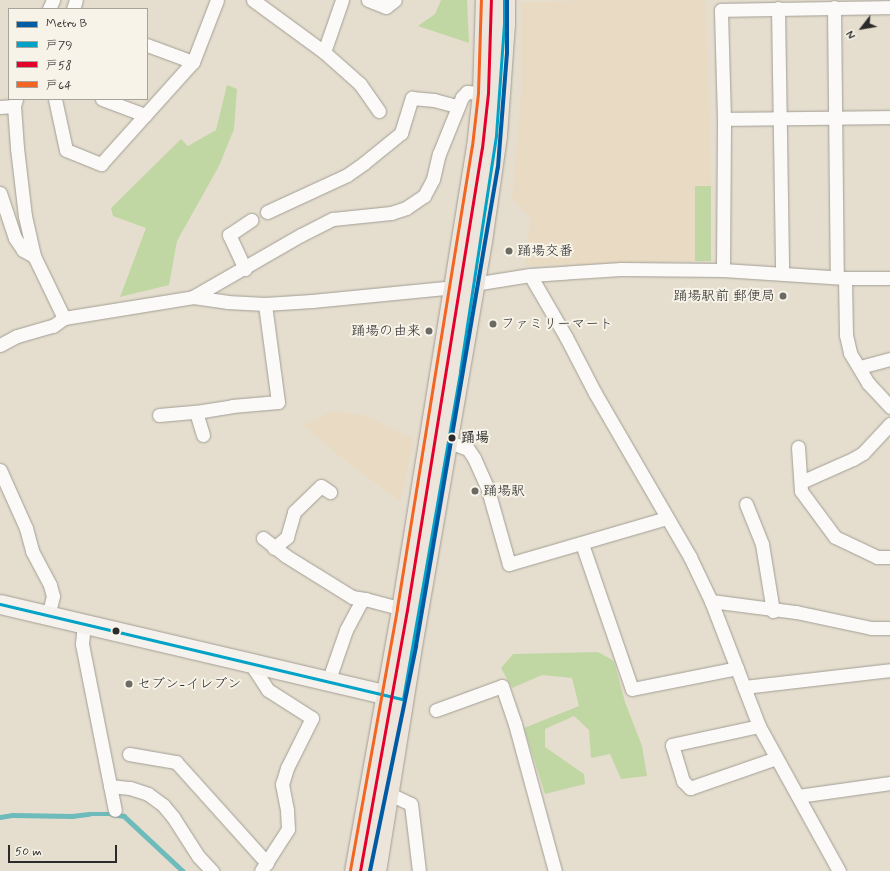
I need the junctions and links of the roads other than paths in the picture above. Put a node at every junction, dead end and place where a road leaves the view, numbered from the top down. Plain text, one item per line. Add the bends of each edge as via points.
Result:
1 (217, 0) edge
2 (255, 0) edge
3 (342, 0) edge
4 (368, 0) edge
5 (395, 0) edge
6 (486, 0) edge
7 (504, 0) edge
8 (834, 7) junction
9 (890, 7) edge
10 (778, 8) junction
11 (148, 45) edge
12 (324, 52) junction
13 (193, 62) junction
14 (483, 93) junction
15 (55, 100) edge
16 (105, 100) edge
17 (15, 103) edge
18 (457, 106) junction
19 (0, 107) edge
20 (379, 112) dead end
21 (145, 116) junction
22 (836, 117) junction
23 (890, 117) edge
24 (779, 118) junction
25 (724, 119) junction
26 (0, 193) edge
27 (267, 212) dead end
28 (251, 220) dead end
29 (34, 256) junction
30 (245, 269) junction
31 (723, 270) junction
32 (782, 272) junction
33 (530, 274) junction
34 (841, 277) junction
35 (890, 278) edge
36 (464, 286) junction
37 (193, 297) junction
38 (265, 304) junction
39 (64, 318) junction
40 (0, 345) edge
41 (890, 359) edge
42 (860, 368) junction
43 (890, 407) edge
44 (196, 412) junction
45 (159, 415) dead end
46 (890, 424) edge
47 (203, 435) dead end
48 (447, 441) junction
49 (798, 447) dead end
50 (0, 470) edge
51 (802, 482) junction
52 (330, 492) dead end
53 (746, 504) dead end
54 (666, 518) junction
55 (263, 538) dead end
56 (582, 544) junction
57 (274, 548) junction
58 (890, 557) edge
59 (365, 599) junction
60 (711, 602) junction
61 (0, 604) edge
62 (402, 610) junction
63 (773, 611) junction
64 (48, 616) junction
65 (84, 624) junction
66 (890, 628) edge
67 (251, 664) junction
68 (736, 668) junction
69 (890, 670) edge
70 (328, 682) junction
71 (744, 687) junction
72 (394, 697) junction
73 (436, 710) dead end
74 (759, 726) junction
75 (129, 754) dead end
76 (776, 758) junction
77 (890, 783) edge
78 (110, 786) junction
79 (388, 793) junction
80 (798, 796) junction
81 (115, 810) dead end
82 (264, 867) edge
83 (212, 871) edge
84 (355, 871) edge
85 (375, 871) edge
86 (419, 871) edge
87 (555, 871) edge
88 (839, 871) edge

1 - 13 street
2 - 12 street
3 - 12 street
4 - 5 street via 386,7
6 - 14 main road
7 - 36 main road via 496,135
8 - 9 street
8 - 10 street
8 - 22 street
10 - 24 street
10 - 25 street via 721,10
11 - 13 street
12 - 20 street via 360,84
13 - 21 street
14 - 18 street via 467,92
14 - 36 main road
15 - 21 street via 66,150 101,164
16 - 21 street
17 - 19 street
17 - 29 street via 25,216
18 - 27 street via 412,98 401,133 364,163 347,175
18 - 30 street via 439,154 434,179 424,196 406,208 391,213 333,219
22 - 23 street
22 - 24 street
22 - 34 street
24 - 25 street
24 - 32 street
25 - 31 street
26 - 29 street via 15,238 23,250
28 - 30 street via 229,235
29 - 39 street
30 - 37 street
31 - 32 street
31 - 33 street via 621,270
32 - 34 street
33 - 36 street
33 - 54 street
34 - 35 street
34 - 42 street via 846,335 850,353
36 - 38 street
36 - 48 main road
36 - 62 main road
37 - 38 street
37 - 39 street
38 - 44 street via 278,402
39 - 40 street via 53,326 16,336
41 - 42 street
42 - 43 street via 868,383
44 - 45 street
44 - 47 street
46 - 51 street via 858,456
48 - 56 street via 468,449 474,458 488,490 509,564
48 - 72 main road
49 - 51 street
50 - 64 street via 26,528 32,551 50,585 53,596
51 - 58 street via 801,491 836,537 877,557
52 - 57 street via 321,486 294,512 287,537
53 - 63 street via 762,544
54 - 56 street
54 - 60 street via 690,557
55 - 57 street
56 - 68 street via 632,690
57 - 59 street via 352,597
59 - 62 street
59 - 70 street via 346,630
60 - 63 street
60 - 68 street
61 - 64 street
62 - 72 main road
63 - 66 street via 796,612 871,628
64 - 65 street
65 - 67 street
65 - 78 street via 82,644
67 - 70 street
67 - 82 street via 268,690 312,718 287,768 282,784 288,829
68 - 71 street
69 - 71 street
70 - 72 street
71 - 74 street
72 - 79 main road
72 - 84 main road
73 - 87 street via 502,686 515,724
74 - 76 street
74 - 76 street via 672,745 683,781 690,788
75 - 82 street via 176,762
76 - 80 street
77 - 80 street
78 - 81 street
78 - 83 street via 142,792 163,805 198,856
79 - 85 main road
79 - 86 street via 410,804
80 - 88 street

